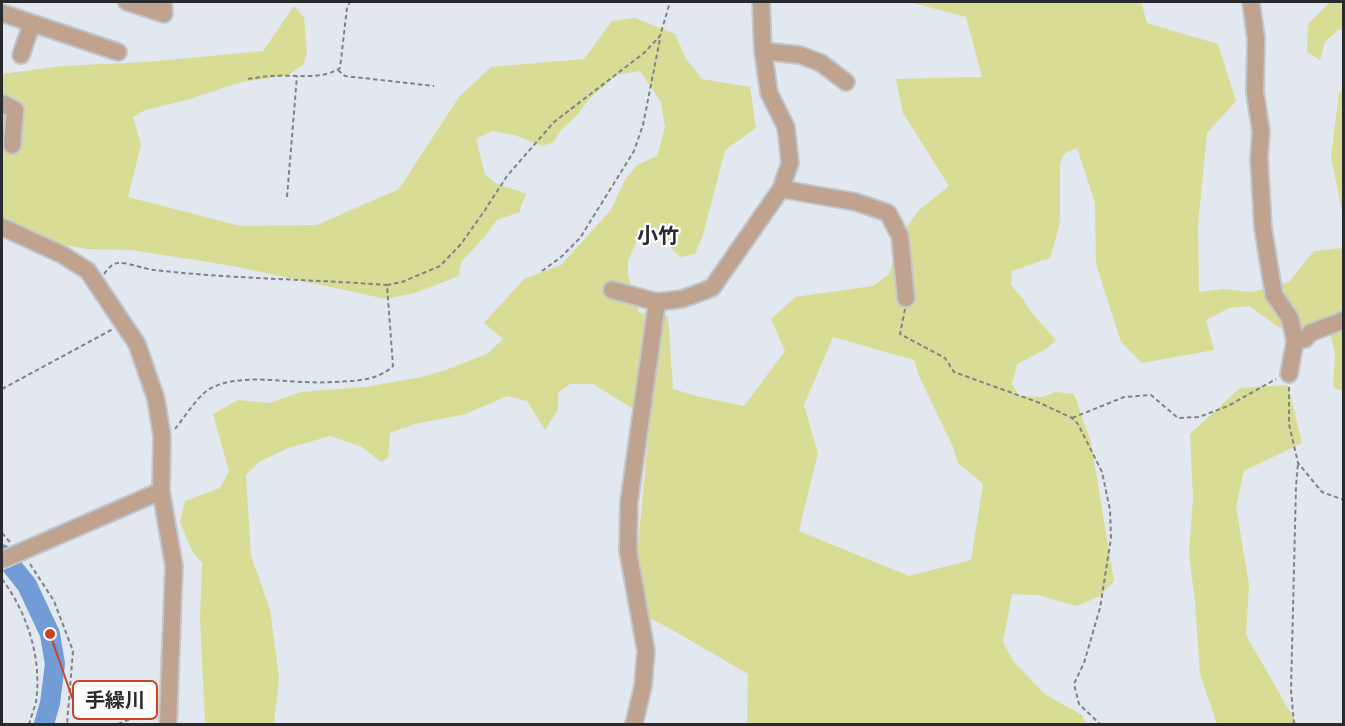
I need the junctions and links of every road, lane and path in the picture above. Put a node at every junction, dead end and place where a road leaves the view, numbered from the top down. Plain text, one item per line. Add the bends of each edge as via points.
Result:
1 (127, 2) edge
2 (163, 2) edge
3 (350, 2) edge
4 (670, 2) edge
5 (761, 2) edge
6 (1251, 2) edge
7 (2, 13) edge
8 (32, 23) junction
9 (660, 36) junction
10 (763, 51) junction
11 (118, 52) dead end
12 (21, 55) dead end
13 (337, 70) junction
14 (297, 76) junction
15 (248, 79) dead end
16 (846, 82) dead end
17 (434, 87) dead end
18 (2, 104) edge
19 (12, 145) dead end
20 (781, 189) junction
21 (287, 197) dead end
22 (2, 227) edge
23 (542, 271) dead end
24 (96, 283) junction
25 (387, 285) junction
26 (612, 290) dead end
27 (906, 298) joint
28 (657, 302) junction
29 (1344, 320) edge
30 (123, 324) junction
31 (1295, 341) junction
32 (1289, 374) junction
33 (2, 389) edge
34 (1072, 418) junction
35 (162, 446) junction
36 (1298, 463) junction
37 (161, 491) junction
38 (1344, 500) edge
39 (21, 552) junction
40 (2, 560) edge
41 (2, 579) edge
42 (169, 703) junction
43 (29, 724) edge
44 (67, 724) edge
45 (118, 724) edge
46 (168, 724) edge
47 (634, 724) edge
48 (1100, 724) edge
49 (1294, 724) edge

1 - 2 street via 164,14
3 - 13 path
4 - 9 path
5 - 10 street
6 - 31 street via 1261,132 1263,228 1274,295 1290,318
7 - 8 street
8 - 11 street
8 - 12 street
9 - 23 path via 643,125 634,151 580,238
9 - 25 path via 644,53 554,122 507,176 461,244 440,266
10 - 16 street via 800,55 821,63
10 - 20 street via 769,93 786,127 790,163
13 - 14 path
13 - 17 path via 345,76
14 - 15 path
14 - 21 path
18 - 19 street via 15,110
20 - 27 street via 856,202 888,213 900,236
20 - 28 street via 712,288 682,299
22 - 24 street via 63,255 88,271
24 - 25 path via 118,263 194,274
24 - 30 street
25 - 35 path via 393,366 387,372 365,380 341,382 227,382 205,393
26 - 28 street
27 - 34 path via 900,334 945,358 954,372
28 - 47 street via 629,502 628,551 646,651
29 - 31 street
30 - 33 path
30 - 35 street via 137,344 156,399
31 - 32 street
32 - 34 path via 1199,417 1178,418 1151,395 1124,397
32 - 36 path via 1288,424
34 - 48 path via 1102,472 1110,510 1111,538 1100,608 1074,684 1079,704
35 - 37 street
36 - 38 path via 1322,492
36 - 49 path via 1291,690
37 - 39 street
37 - 42 street via 174,566
39 - 40 street
39 - 44 path via 54,601 73,651
41 - 43 path via 20,606 31,635 37,668 36,702
42 - 45 path
42 - 46 street

